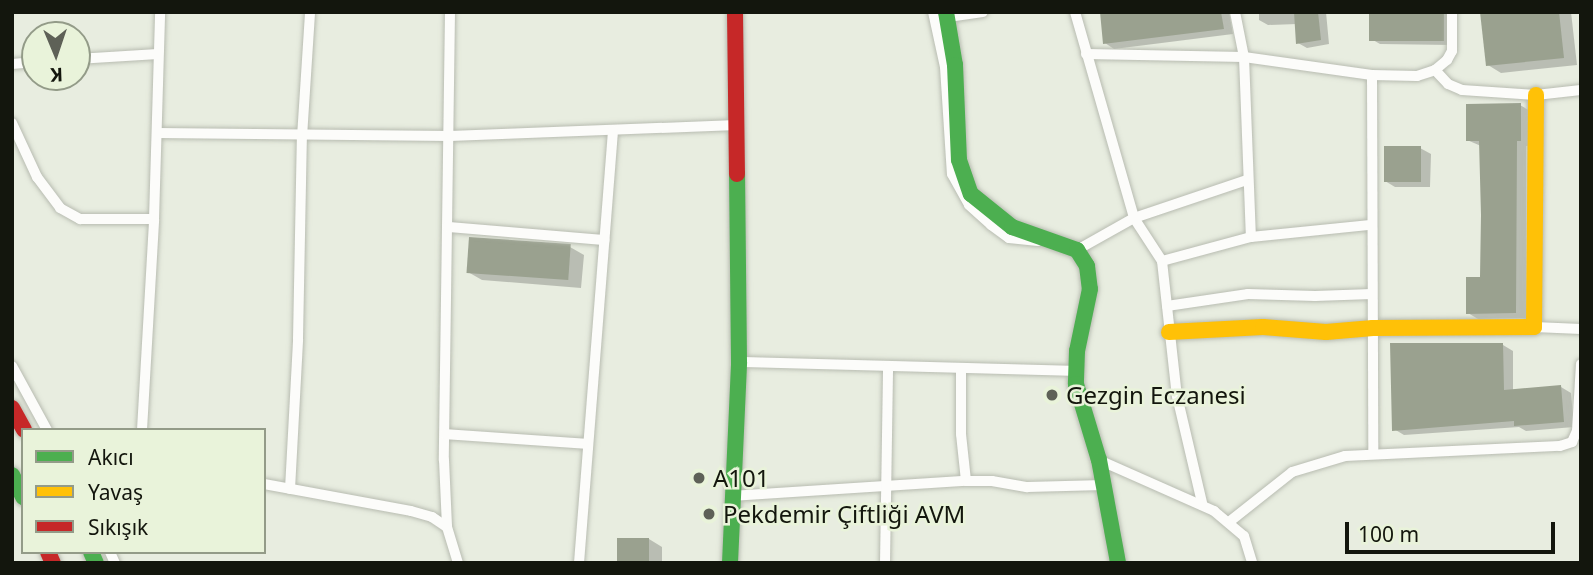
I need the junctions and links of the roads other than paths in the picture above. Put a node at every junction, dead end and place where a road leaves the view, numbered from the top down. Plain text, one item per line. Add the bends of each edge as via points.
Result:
1 (160, 12) edge
2 (310, 12) edge
3 (450, 12) edge
4 (735, 12) edge
5 (983, 12) edge
6 (1075, 12) edge
7 (1235, 12) edge
8 (1452, 12) edge
9 (942, 14) edge
10 (158, 54) junction
11 (1086, 54) junction
12 (1244, 57) junction
13 (91, 58) edge
14 (1435, 70) junction
15 (1372, 75) junction
16 (1581, 90) edge
17 (1536, 95) junction
18 (12, 123) edge
19 (737, 125) junction
20 (612, 130) junction
21 (157, 133) junction
22 (450, 136) junction
23 (302, 137) junction
24 (1247, 180) junction
25 (1134, 218) junction
26 (154, 219) junction
27 (1370, 225) junction
28 (448, 227) junction
29 (1251, 237) junction
30 (604, 240) junction
31 (1077, 250) junction
32 (1162, 261) junction
33 (1372, 294) junction
34 (1167, 306) junction
35 (1534, 327) junction
36 (1373, 328) junction
37 (1581, 329) edge
38 (1169, 332) junction
39 (739, 362) junction
40 (1581, 364) edge
41 (12, 366) edge
42 (888, 366) junction
43 (961, 368) junction
44 (1074, 371) junction
45 (12, 408) edge
46 (23, 428) edge
47 (46, 428) edge
48 (142, 428) edge
49 (445, 434) junction
50 (588, 444) junction
51 (1373, 454) junction
52 (1099, 460) junction
53 (12, 475) edge
54 (966, 481) junction
55 (266, 484) edge
56 (884, 485) junction
57 (1104, 485) junction
58 (290, 489) junction
59 (21, 493) edge
60 (731, 496) junction
61 (1202, 503) junction
62 (1229, 522) junction
63 (447, 527) junction
64 (458, 563) edge
65 (579, 563) edge
66 (730, 563) edge
67 (885, 563) edge
68 (1118, 563) edge
69 (1252, 563) edge

1 - 10 street
2 - 23 street
3 - 22 street
4 - 19 main road
5 - 9 street
6 - 11 street
7 - 12 street
8 - 14 street via 1452,51
9 - 31 main road via 955,65 959,160 971,194 1012,227
10 - 13 street
10 - 21 street
11 - 12 street
11 - 25 street
12 - 15 street
12 - 24 street
14 - 15 street via 1417,76
14 - 17 street via 1448,84 1462,90
15 - 27 street
16 - 17 street
17 - 35 main road
18 - 26 street via 37,177 60,208 80,219
19 - 20 street
19 - 39 main road
20 - 22 street
20 - 30 street
21 - 23 street
21 - 26 street
22 - 23 street
22 - 28 street
23 - 58 street via 299,339
24 - 25 street
24 - 29 street
25 - 31 street
25 - 32 street
26 - 48 street
27 - 29 street
27 - 33 street
28 - 30 street
28 - 49 street
29 - 32 street
30 - 50 street
31 - 44 main road via 1087,266 1090,289
32 - 34 street
33 - 34 street via 1248,294
33 - 36 street
34 - 38 street
35 - 36 main road
35 - 37 street
36 - 38 main road
36 - 51 street
38 - 61 street via 1177,396
39 - 42 street
39 - 60 main road
40 - 51 street via 1577,431 1572,442
41 - 47 street
42 - 43 street
42 - 56 street
43 - 44 street
43 - 54 street
44 - 52 main road via 1078,399
45 - 46 main road
49 - 50 street
49 - 63 street
50 - 65 street
51 - 62 street via 1345,456 1292,472
52 - 57 main road
52 - 61 street
53 - 59 main road
54 - 56 street
54 - 57 street via 1027,487
55 - 58 street
56 - 60 street
56 - 67 street
57 - 68 main road
58 - 63 street via 411,511
60 - 66 main road
61 - 62 street
62 - 69 street via 1244,536
63 - 64 street

